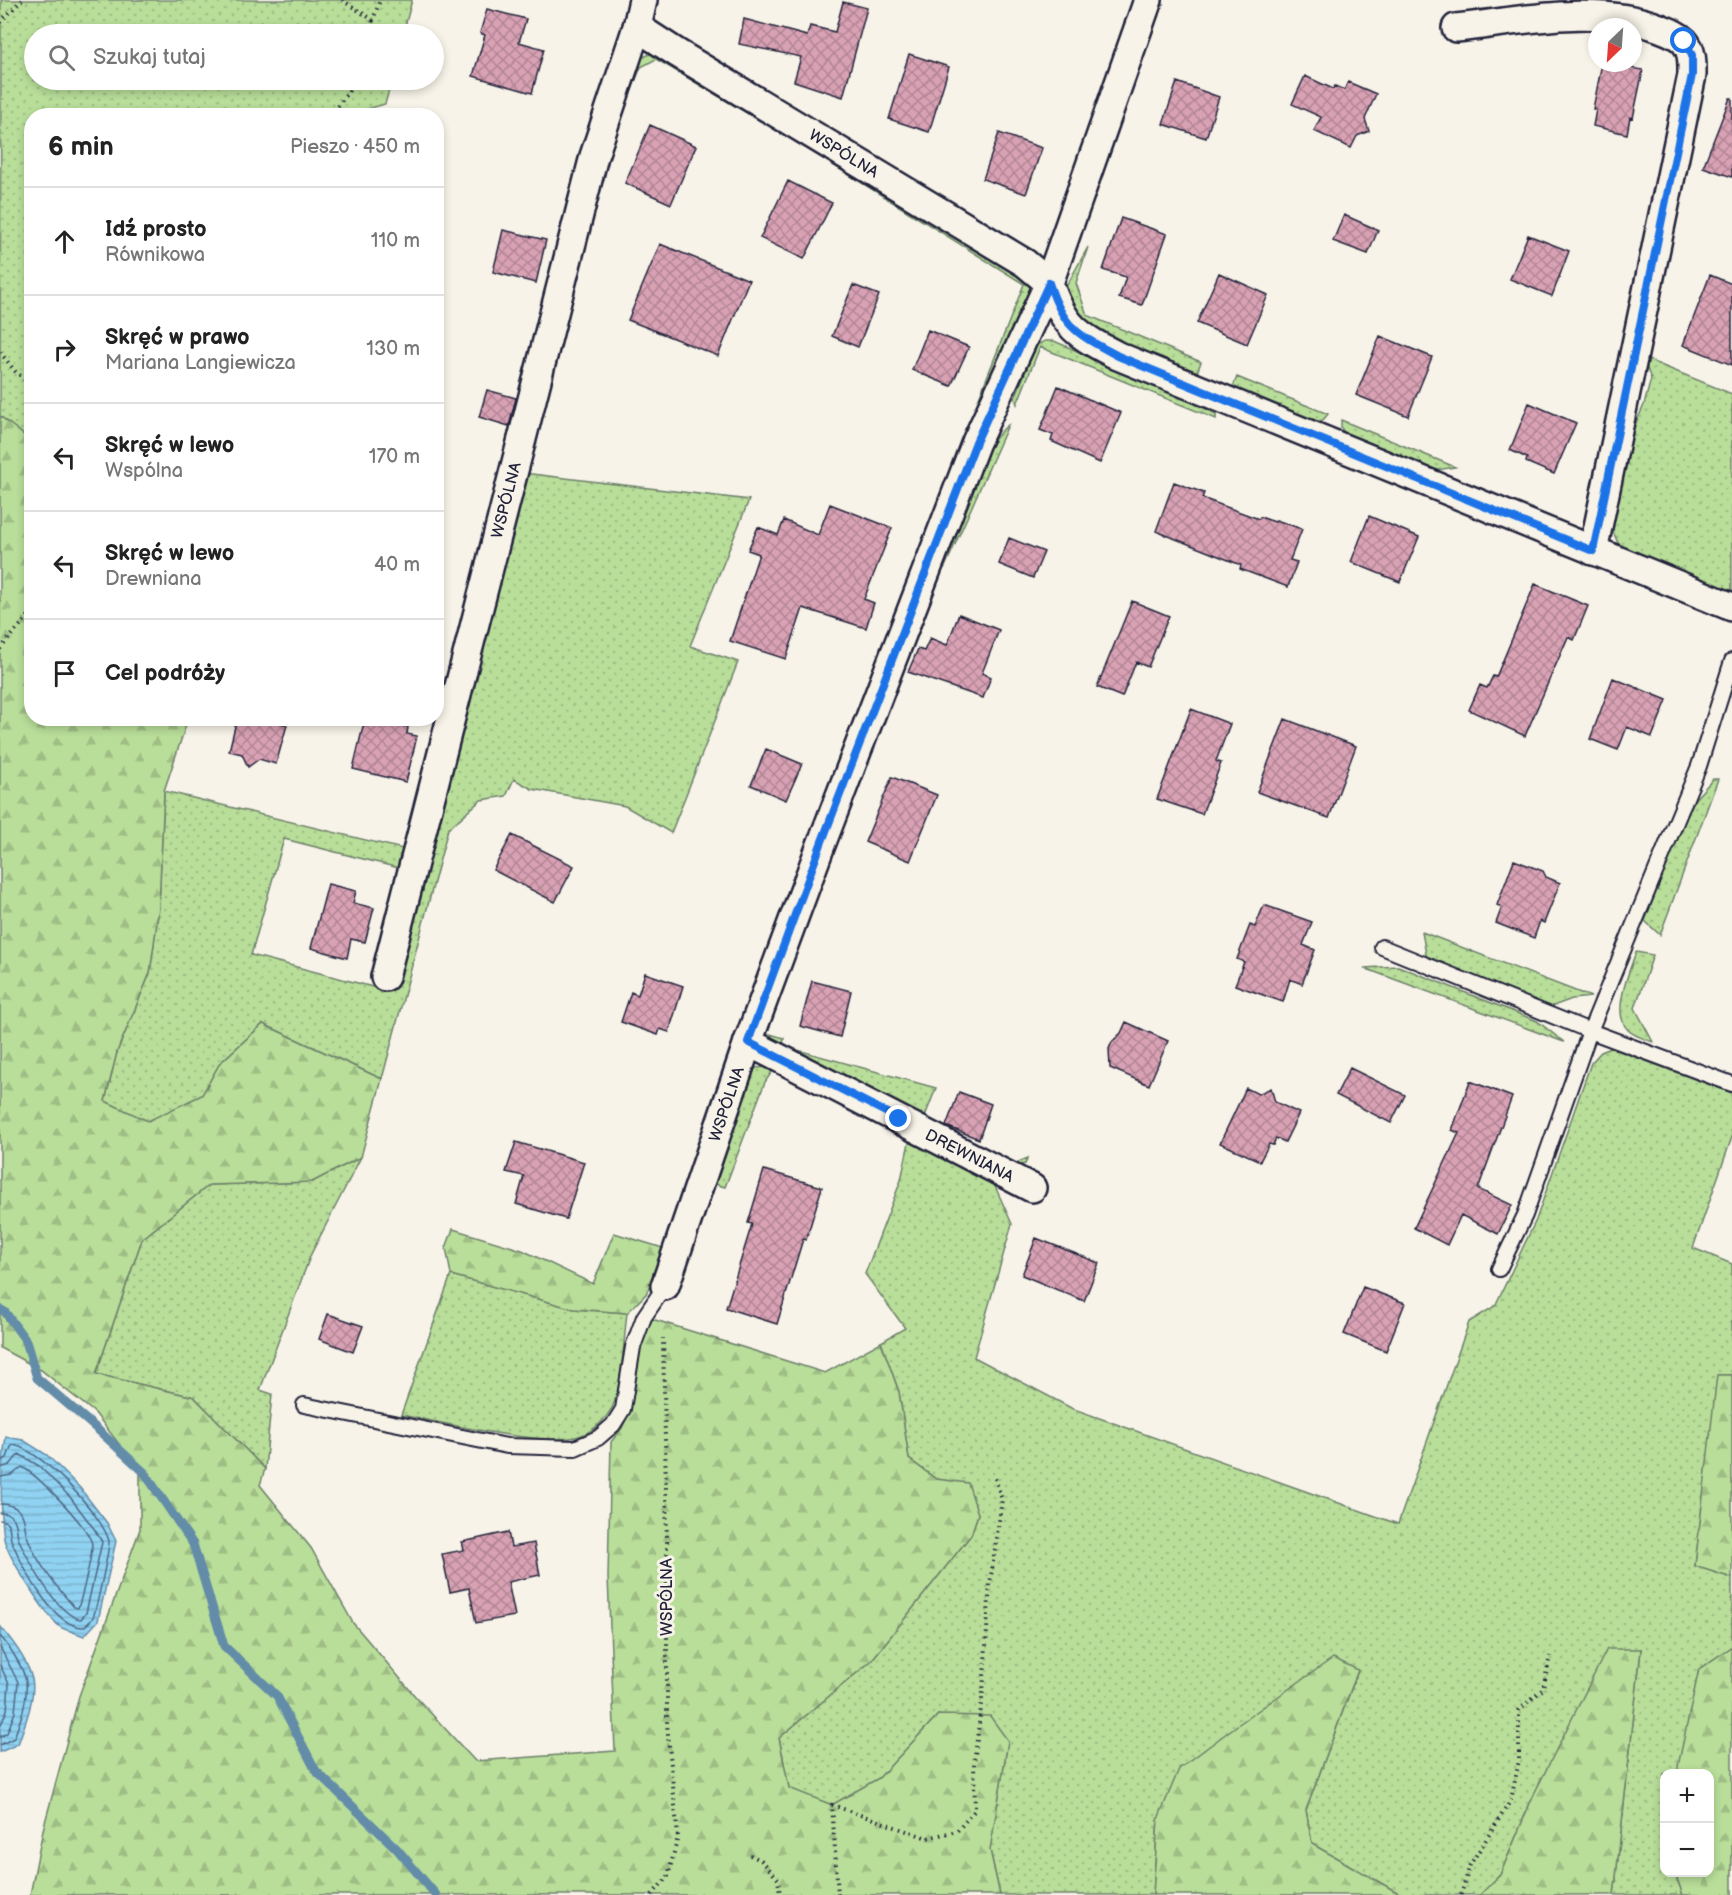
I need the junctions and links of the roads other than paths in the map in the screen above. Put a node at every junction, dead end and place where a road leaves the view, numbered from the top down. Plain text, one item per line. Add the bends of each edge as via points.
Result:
1 (643, 0) edge
2 (1148, 0) edge
3 (637, 27) junction
4 (1456, 28) dead end
5 (1049, 283) junction
6 (1593, 551) junction
7 (1732, 607) edge
8 (1732, 661) edge
9 (447, 700) edge
10 (441, 726) edge
11 (1382, 947) dead end
12 (385, 977) dead end
13 (1590, 1031) junction
14 (748, 1042) junction
15 (1732, 1084) edge
16 (1032, 1188) dead end
17 (1499, 1269) dead end
18 (665, 1286) joint
19 (304, 1405) dead end

1 - 3 street, WSPÓLNA
2 - 5 street, WSPÓLNA
3 - 5 street, WSPÓLNA via 1025,263
3 - 9 street, WSPÓLNA via 594,156
4 - 6 street via 1578,14 1614,16 1672,33 1684,41 1692,55 1692,75
5 - 6 street via 1067,323 1118,356
5 - 14 street, WSPÓLNA via 976,442
6 - 7 street
8 - 13 lane via 1699,766
10 - 12 street, WSPÓLNA
11 - 13 lane
13 - 15 lane
13 - 17 lane via 1525,1215
14 - 16 street, DREWNIANA
14 - 18 street, WSPÓLNA
18 - 19 lane via 644,1317 633,1347 623,1409 598,1438 575,1448 507,1446

